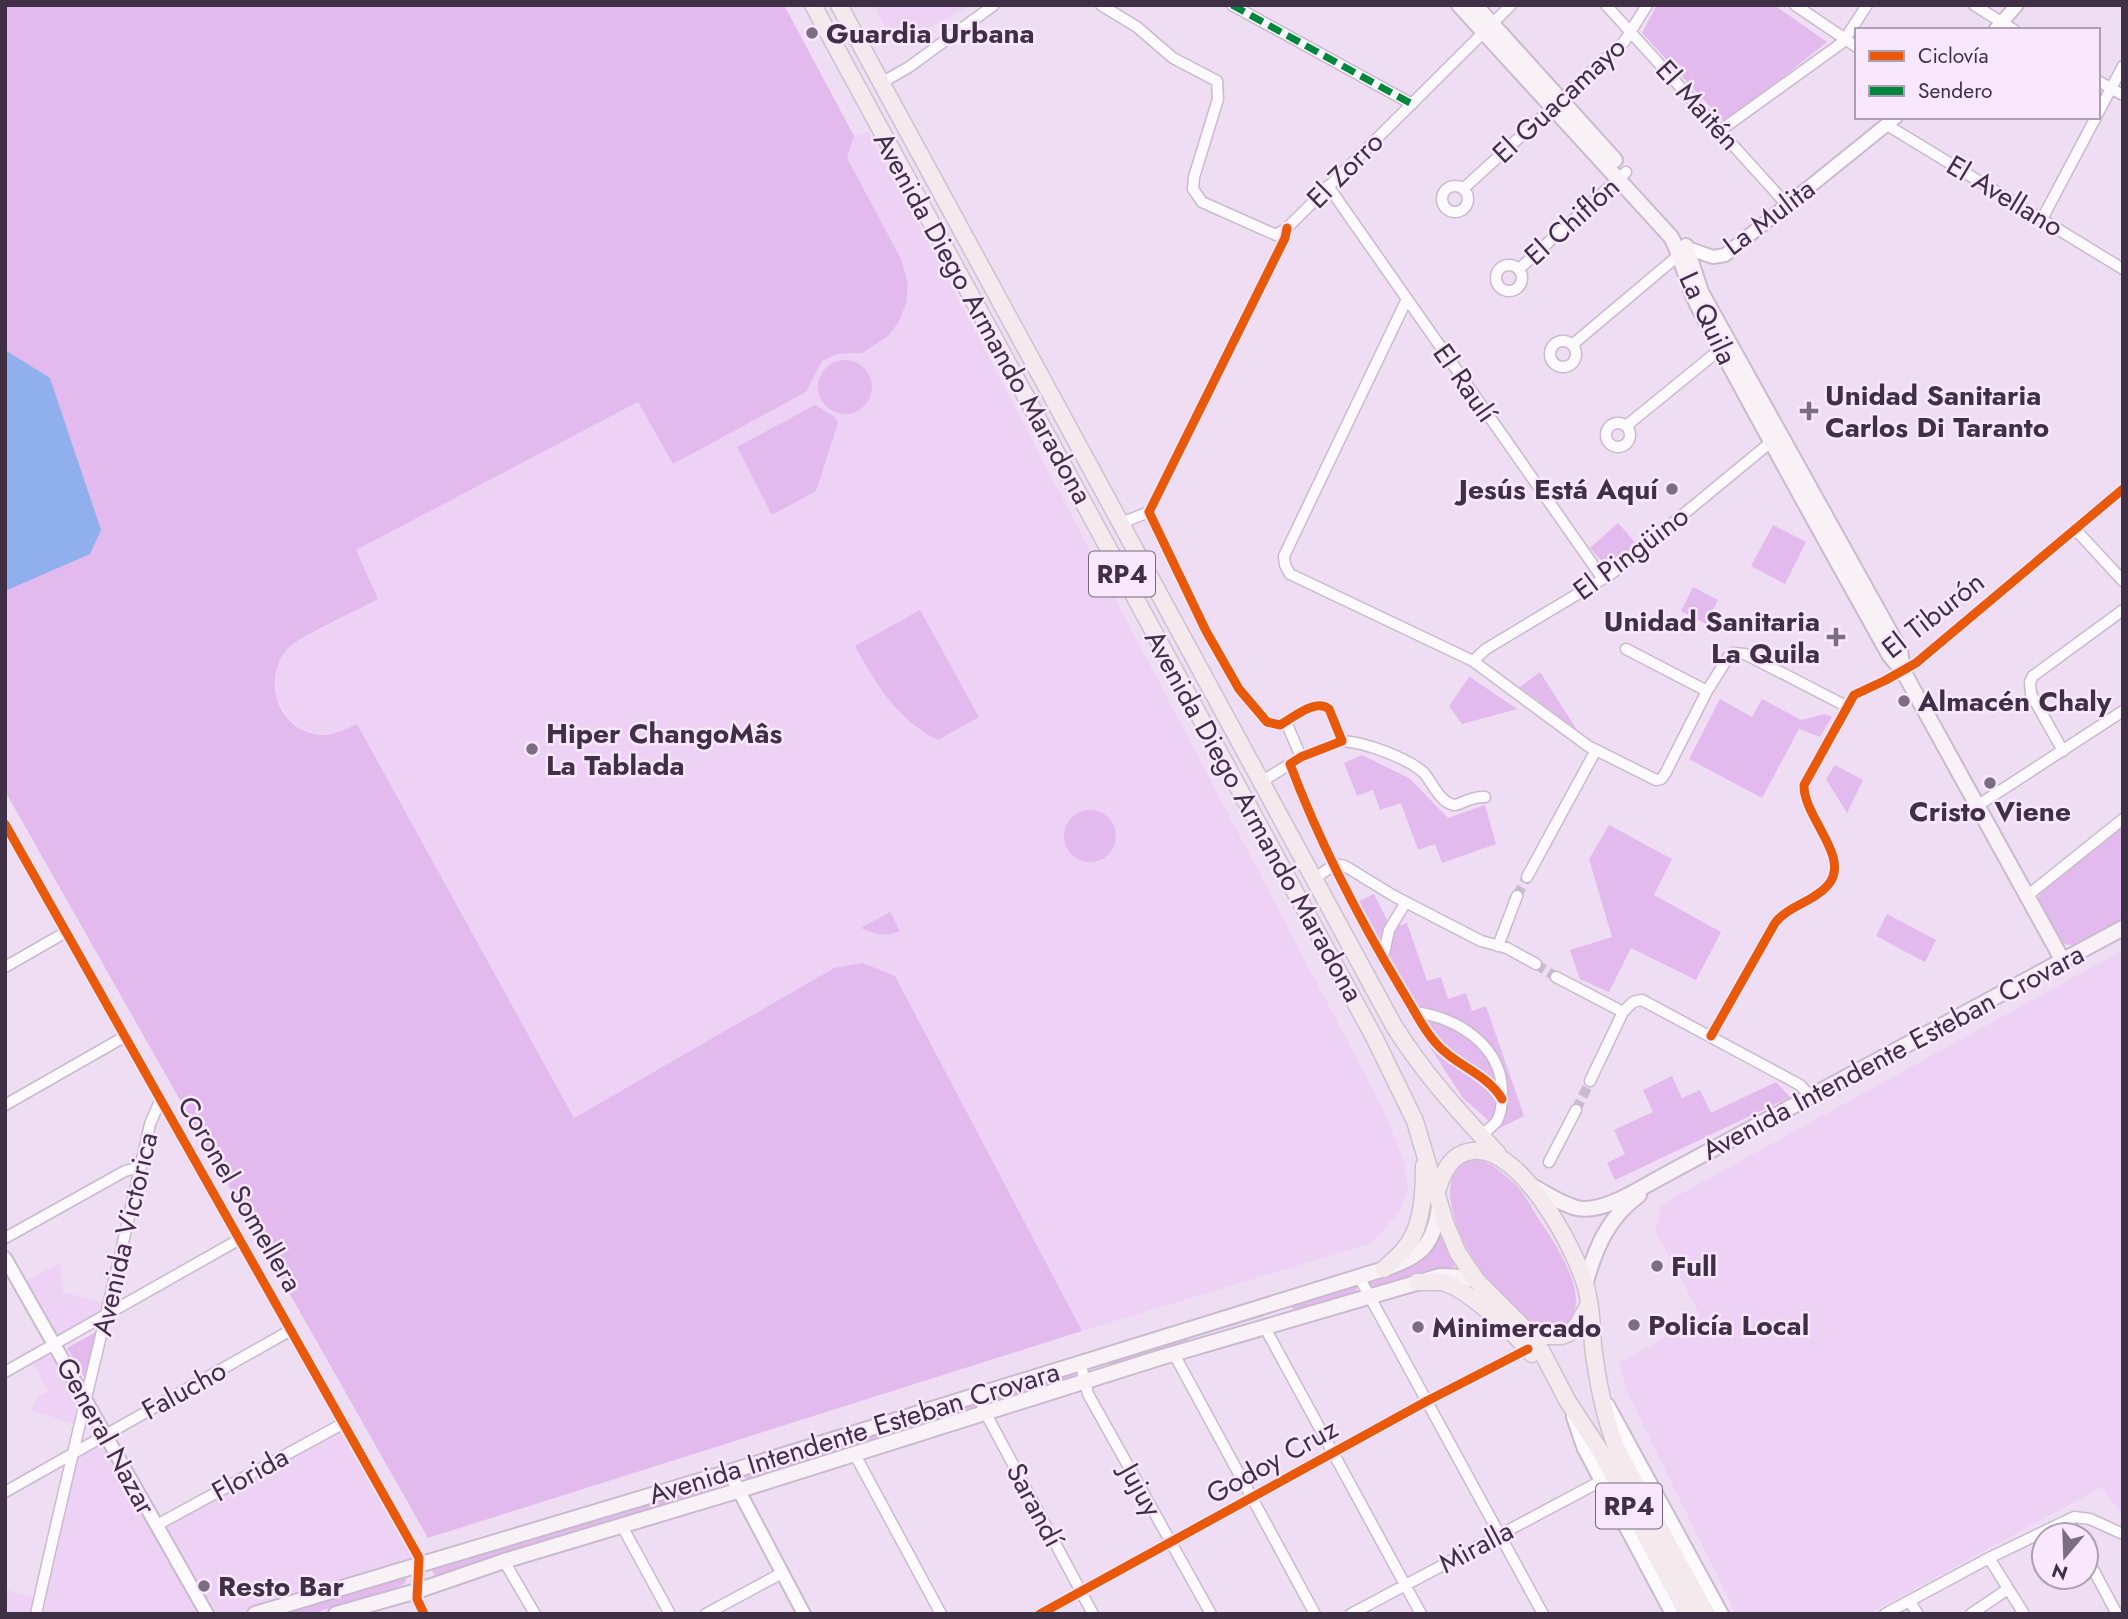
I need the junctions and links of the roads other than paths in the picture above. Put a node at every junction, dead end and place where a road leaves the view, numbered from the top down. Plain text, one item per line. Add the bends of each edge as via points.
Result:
1 (813, 5) edge
2 (839, 5) edge
3 (994, 5) edge
4 (1101, 5) edge
5 (1232, 5) edge
6 (1459, 5) edge
7 (1475, 5) edge
8 (1511, 5) edge
9 (1606, 5) edge
10 (1647, 5) edge
11 (1795, 5) edge
12 (1867, 5) edge
13 (1974, 5) edge
14 (2018, 5) edge
15 (2004, 27) edge
16 (1488, 28) junction
17 (1632, 33) junction
18 (1845, 39) junction
19 (1855, 46) edge
20 (2123, 66) edge
21 (2100, 82) edge
22 (881, 83) junction
23 (2111, 89) junction
24 (2123, 95) edge
25 (1412, 104) junction
26 (1558, 104) junction
27 (2100, 109) edge
28 (2095, 119) edge
29 (1891, 121) edge
30 (1721, 130) junction
31 (1622, 175) junction
32 (1328, 186) junction
33 (1463, 189) dead end
34 (1788, 206) junction
35 (2042, 219) junction
36 (1287, 229) junction
37 (1683, 253) junction
38 (2123, 268) edge
39 (1519, 269) dead end
40 (1407, 299) junction
41 (1572, 345) dead end
42 (1725, 345) junction
43 (1626, 426) dead end
44 (1776, 438) junction
45 (2123, 489) edge
46 (1149, 512) junction
47 (1121, 523) junction
48 (2075, 530) junction
49 (1603, 579) junction
50 (2123, 582) edge
51 (2123, 610) edge
52 (1626, 649) dead end
53 (1473, 661) junction
54 (1903, 671) junction
55 (1707, 691) junction
56 (1846, 706) junction
57 (2123, 711) edge
58 (1286, 722) junction
59 (1342, 741) junction
60 (1596, 750) junction
61 (2063, 751) junction
62 (1301, 757) junction
63 (1290, 764) junction
64 (1261, 782) junction
65 (1485, 797) dead end
66 (1977, 806) junction
67 (2123, 819) edge
68 (6, 828) edge
69 (1335, 864) junction
70 (1527, 877) tunnel mouth
71 (1314, 879) junction
72 (1517, 896) tunnel mouth
73 (2027, 896) junction
74 (1406, 902) junction
75 (2123, 928) edge
76 (66, 932) junction
77 (1498, 946) junction
78 (1383, 959) junction
79 (2063, 961) junction
80 (1536, 964) tunnel mouth
81 (5, 967) edge
82 (1556, 977) tunnel mouth
83 (1415, 1012) junction
84 (1623, 1012) junction
85 (1711, 1035) junction
86 (124, 1037) junction
87 (1590, 1082) tunnel mouth
88 (1811, 1097) junction
89 (1502, 1099) junction
90 (160, 1101) junction
91 (5, 1105) edge
92 (1576, 1110) tunnel mouth
93 (1481, 1136) junction
94 (1498, 1154) junction
95 (1549, 1163) dead end
96 (141, 1167) junction
97 (1663, 1176) junction
98 (1531, 1185) junction
99 (1433, 1190) junction
100 (5, 1238) edge
101 (240, 1240) junction
102 (5, 1258) edge
103 (1384, 1269) junction
104 (1359, 1277) junction
105 (1417, 1282) junction
106 (1477, 1282) junction
107 (1586, 1285) junction
108 (1370, 1296) junction
109 (1589, 1304) junction
110 (107, 1313) junction
111 (1264, 1326) junction
112 (291, 1330) junction
113 (1526, 1330) junction
114 (54, 1343) junction
115 (1528, 1349) junction
116 (1174, 1353) junction
117 (1080, 1362) junction
118 (5, 1372) edge
119 (1084, 1381) junction
120 (978, 1394) junction
121 (1565, 1396) junction
122 (1603, 1398) junction
123 (86, 1399) junction
124 (1427, 1401) junction
125 (985, 1412) junction
126 (344, 1423) junction
127 (105, 1434) junction
128 (854, 1453) junction
129 (71, 1454) junction
130 (1332, 1454) junction
131 (729, 1472) junction
132 (1601, 1481) junction
133 (737, 1491) junction
134 (5, 1492) edge
135 (1251, 1499) junction
136 (2068, 1520) joint
137 (157, 1525) junction
138 (622, 1526) junction
139 (1499, 1534) junction
140 (2123, 1534) edge
141 (1171, 1544) junction
142 (1989, 1558) junction
143 (504, 1561) junction
144 (419, 1566) junction
145 (782, 1573) junction
146 (2100, 1582) edge
147 (1405, 1584) junction
148 (2008, 1589) junction
149 (417, 1591) junction
150 (1081, 1591) junction
151 (1909, 1601) junction
152 (36, 1614) edge
153 (207, 1614) edge
154 (255, 1614) edge
155 (336, 1614) edge
156 (424, 1614) edge
157 (534, 1614) edge
158 (670, 1614) edge
159 (706, 1614) edge
160 (804, 1614) edge
161 (941, 1614) edge
162 (1040, 1614) edge
163 (1093, 1614) edge
164 (1211, 1614) edge
165 (1315, 1614) edge
166 (1351, 1614) edge
167 (1421, 1614) edge
168 (1543, 1614) edge
169 (1672, 1614) edge
170 (1688, 1614) edge
171 (1706, 1614) edge
172 (1722, 1614) edge
173 (1885, 1614) edge
174 (1918, 1614) edge
175 (1971, 1614) edge
176 (2024, 1614) edge
177 (2117, 1614) edge

1 - 99 main road, Avenida Diego Armando Maradona / RP4 via 1374,1037 1405,1098
2 - 22 main road, Avenida Diego Armando Maradona / RP4
3 - 22 street
4 - 36 street, El Zorro via 1137,27 1173,58 1217,80 1218,99 1194,177 1198,198 1269,233
5 - 25 street
6 - 16 main road, La Quila
7 - 16 main road, La Quila
8 - 16 street, El Zorro
9 - 17 street, El Maitén
10 - 17 street, El Guacamayo
11 - 18 street
12 - 18 street
13 - 15 street
14 - 15 street
16 - 25 street, El Zorro
16 - 26 main road, La Quila
17 - 26 street, El Guacamayo
17 - 30 street, El Maitén
18 - 19 street
18 - 30 street
20 - 23 street
21 - 23 street
22 - 47 main road, Avenida Diego Armando Maradona / RP4
23 - 24 street
23 - 27 street
25 - 32 street, El Zorro
26 - 31 main road, La Quila
26 - 33 street, El Guacamayo
28 - 35 street
29 - 34 street, La Mulita
29 - 35 street, El Avellano
30 - 34 street, El Maitén
31 - 37 main road, La Quila
31 - 39 street, El Chiflón
32 - 36 street, El Zorro
32 - 40 street, El Raulí
34 - 37 street, La Mulita via 1725,255
35 - 38 street, El Avellano
36 - 46 street
37 - 41 street
37 - 42 main road, La Quila via 1687,285
40 - 49 street, El Raulí
40 - 53 street via 1284,559 1290,574
42 - 43 street
42 - 44 main road, La Quila
44 - 49 street, El Pingüino
44 - 54 main road, La Quila via 1900,650
45 - 48 street, El Tiburón
46 - 47 street
46 - 58 street via 1239,689 1267,722
47 - 64 main road, Avenida Diego Armando Maradona / RP4
48 - 50 street
48 - 54 street, El Tiburón
49 - 53 street, El Pingüino
51 - 61 street via 2030,682 2031,694
52 - 55 street
53 - 60 street
54 - 56 street, El Tiburón via 1854,695
54 - 66 main road, La Quila
55 - 56 street via 1729,656 1739,653
55 - 60 street via 1661,779 1650,778
56 - 85 street, El Tiburón via 1804,785 1805,801 1835,860 1836,872 1825,888 1788,909 1775,923
57 - 61 street
58 - 59 street via 1319,705 1326,706
58 - 62 street
59 - 62 street
59 - 65 street via 1373,746 1420,770 1452,805
60 - 70 street
61 - 66 street
62 - 63 street
63 - 64 street
63 - 69 street via 1313,826
64 - 71 main road, Avenida Diego Armando Maradona / RP4
66 - 73 main road, La Quila
67 - 73 street
68 - 76 street, Coronel Somellera
69 - 71 street
69 - 74 street
69 - 78 street via 1353,908
71 - 93 main road, Avenida Diego Armando Maradona / RP4 via 1410,1052
72 - 77 street
73 - 79 main road, La Quila
74 - 77 street
74 - 78 street via 1389,930
75 - 79 main road, Avenida Intendente Esteban Crovara
76 - 81 street
76 - 86 street, Coronel Somellera
77 - 80 street
78 - 83 street
79 - 88 main road, Avenida Intendente Esteban Crovara
82 - 84 street
83 - 89 street via 1435,1043 1490,1083
83 - 89 street via 1450,1020 1481,1042 1499,1068
84 - 85 street via 1633,1002 1647,1001
84 - 87 street
85 - 88 street via 1800,1085
86 - 90 street, Coronel Somellera
86 - 91 street
88 - 97 main road, Avenida Intendente Esteban Crovara
89 - 93 street via 1499,1118
90 - 96 street, Avenida Victorica
90 - 101 street, Coronel Somellera
92 - 95 street
93 - 94 main road, Avenida Diego Armando Maradona / RP4
94 - 98 main road, RP4
94 - 99 main road via 1476,1150 1457,1156
96 - 100 street via 125,1171
96 - 110 street, Avenida Victorica
97 - 98 main road, Avenida Intendente Esteban Crovara via 1604,1206 1586,1209 1562,1203
97 - 107 main road, Avenida Intendente Esteban Crovara via 1619,1212 1599,1243
98 - 107 main road, RP4 via 1565,1238
99 - 103 main road via 1410,1243
99 - 103 main road, Avenida Intendente Esteban Crovara via 1435,1227 1424,1250
99 - 106 main road, RP4 via 1458,1253
101 - 110 street
101 - 112 street, Coronel Somellera
102 - 114 street, General Nazar
103 - 104 main road, Avenida Intendente Esteban Crovara
104 - 108 street
104 - 117 main road, Avenida Intendente Esteban Crovara
105 - 106 main road, Avenida Intendente Esteban Crovara via 1451,1275
105 - 108 main road, Avenida Intendente Esteban Crovara
105 - 115 main road via 1452,1286
106 - 113 main road, RP4
107 - 109 main road, RP4
108 - 111 main road, Avenida Intendente Esteban Crovara
108 - 124 street
109 - 113 main road via 1577,1326 1562,1336
109 - 122 main road, RP4
110 - 114 street
110 - 123 street, Avenida Victorica
111 - 116 main road, Avenida Intendente Esteban Crovara
111 - 130 street
112 - 126 street, Coronel Somellera
112 - 127 street, Falucho
113 - 121 main road, RP4
114 - 118 street
114 - 123 street, General Nazar
115 - 121 main road
115 - 124 street, Godoy Cruz
116 - 119 main road, Avenida Intendente Esteban Crovara
116 - 135 street
117 - 119 street, Jujuy
117 - 120 main road, Avenida Intendente Esteban Crovara
119 - 125 main road, Avenida Intendente Esteban Crovara
119 - 141 street, Jujuy
120 - 125 street, Sarandí
120 - 131 main road, Avenida Intendente Esteban Crovara
121 - 132 street
121 - 170 main road, RP4 via 1599,1449
122 - 171 main road, RP4 via 1615,1445
122 - 172 street
123 - 127 street, General Nazar
123 - 129 street, Avenida Victorica
124 - 130 street, Godoy Cruz
124 - 139 street
125 - 128 main road, Avenida Intendente Esteban Crovara
125 - 150 street, Sarandí
126 - 137 street, Florida
126 - 144 street, Coronel Somellera via 417,1554
127 - 129 street, Falucho
127 - 137 street, General Nazar
128 - 133 main road, Avenida Intendente Esteban Crovara
128 - 161 street
129 - 134 street, Falucho
129 - 152 street, Avenida Victorica
130 - 135 street, Godoy Cruz
130 - 147 street
131 - 133 street
131 - 144 main road, Avenida Intendente Esteban Crovara
132 - 139 street, Miralla
132 - 169 street
133 - 138 main road, Avenida Intendente Esteban Crovara
133 - 145 street
135 - 141 street, Godoy Cruz
135 - 165 street
136 - 140 street via 2082,1517
136 - 142 street
137 - 153 street, General Nazar
138 - 143 main road, Avenida Intendente Esteban Crovara
138 - 158 street
139 - 147 street, Miralla
139 - 168 street
141 - 150 street, Godoy Cruz
141 - 164 street, Jujuy
142 - 148 street
142 - 151 street
143 - 149 main road, Avenida Intendente Esteban Crovara
143 - 157 street
144 - 149 street, Coronel Somellera
144 - 154 main road, Avenida Intendente Esteban Crovara
145 - 159 street
145 - 160 street
146 - 177 street
147 - 166 street, Miralla
147 - 167 street
148 - 175 street
148 - 176 street
149 - 155 main road, Avenida Intendente Esteban Crovara
149 - 156 street
150 - 162 street, Godoy Cruz
150 - 163 street, Sarandí
151 - 173 street
151 - 174 street

